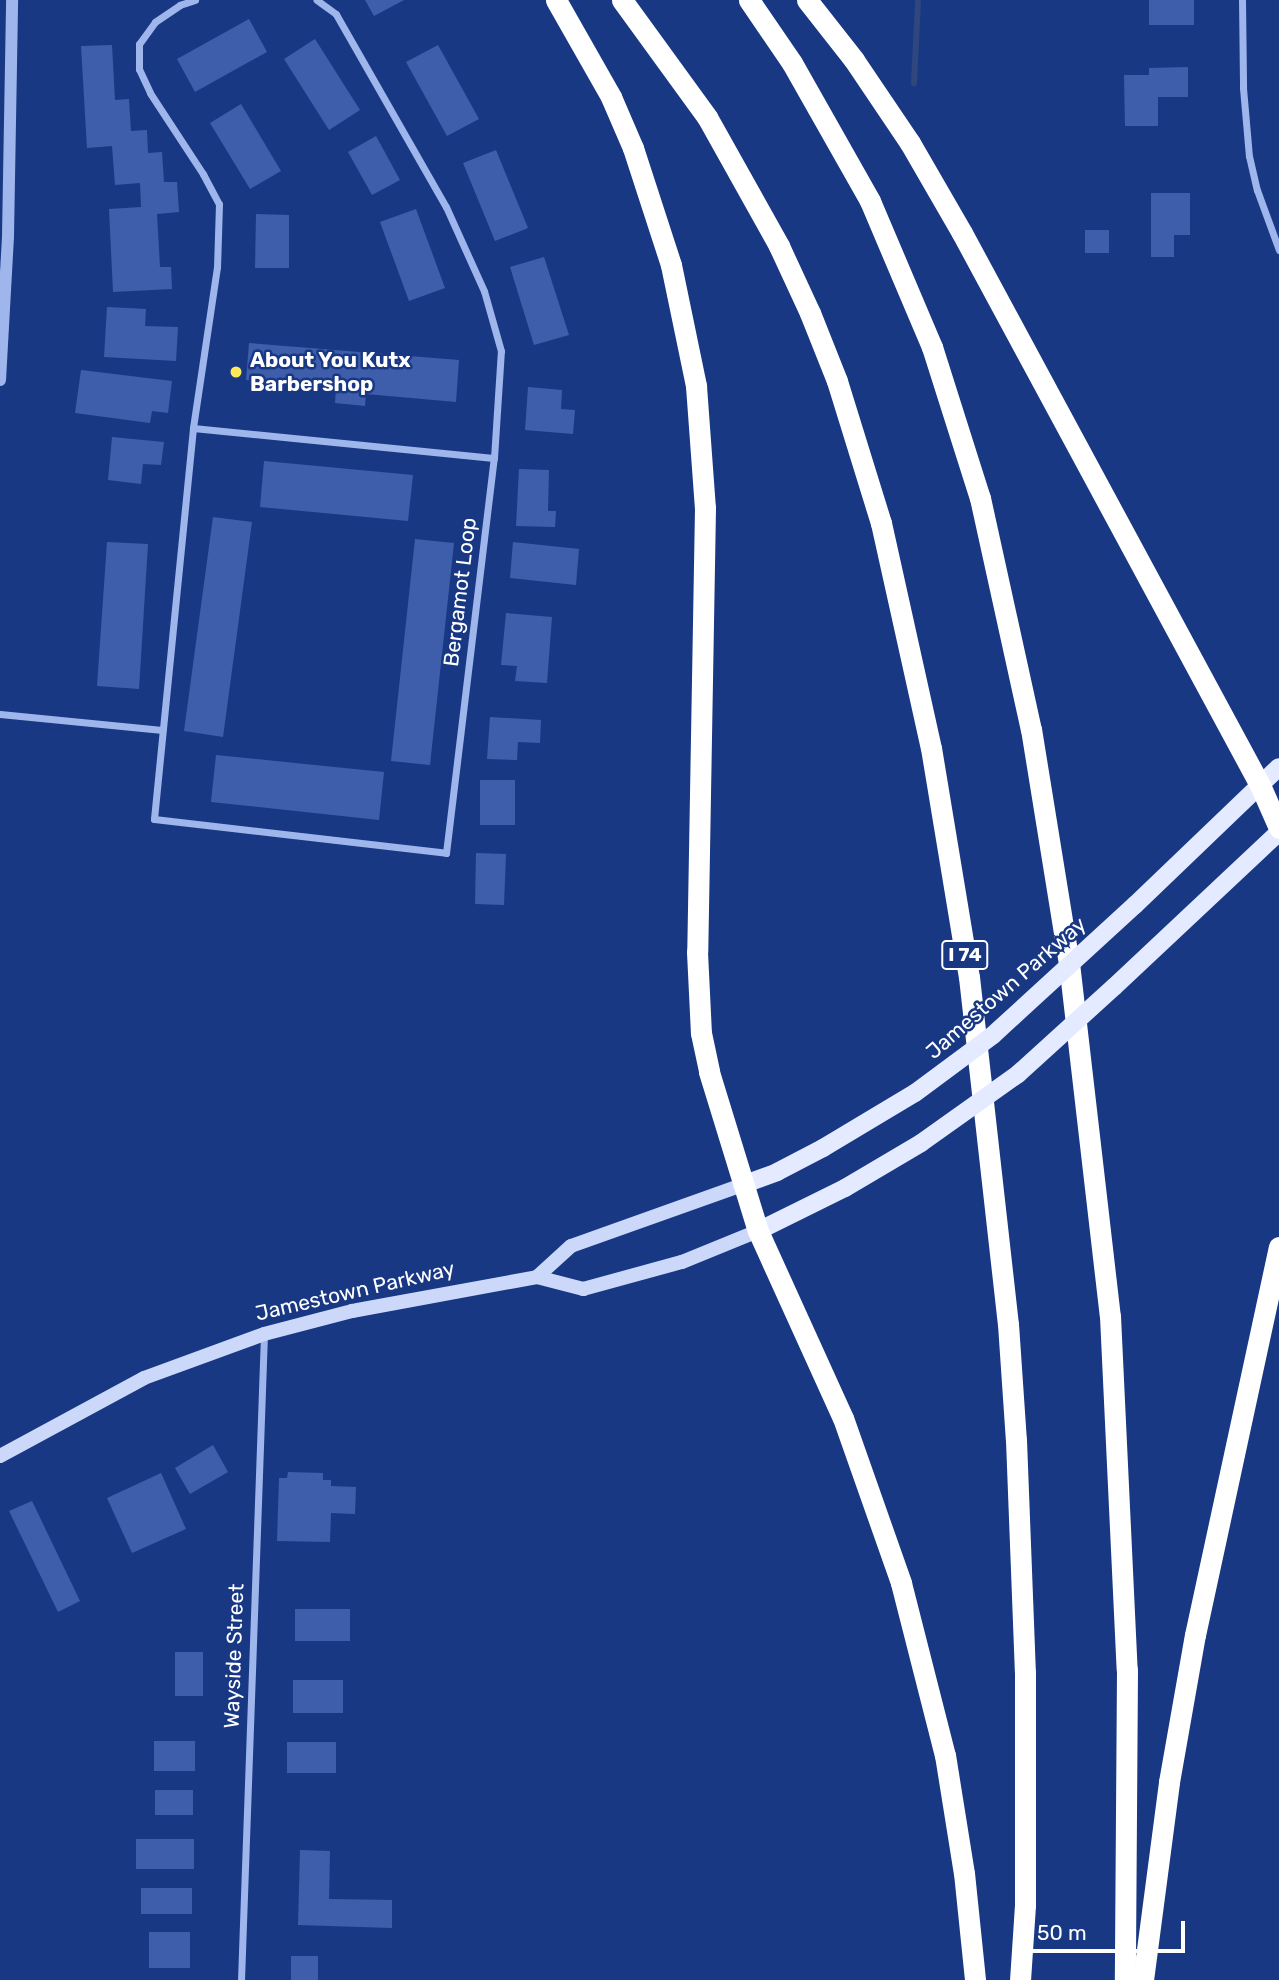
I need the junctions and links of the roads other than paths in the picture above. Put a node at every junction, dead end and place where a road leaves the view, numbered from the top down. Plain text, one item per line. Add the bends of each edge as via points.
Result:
1 (12, 0) edge
2 (195, 0) edge
3 (317, 0) edge
4 (556, 0) edge
5 (622, 0) edge
6 (749, 0) edge
7 (807, 0) edge
8 (1242, 0) edge
9 (4, 236) edge
10 (1279, 250) edge
11 (0, 380) edge
12 (193, 428) junction
13 (494, 458) junction
14 (0, 714) edge
15 (162, 730) junction
16 (1279, 766) edge
17 (1260, 785) junction
18 (1279, 830) edge
19 (742, 1185) junction
20 (758, 1231) junction
21 (1279, 1247) edge
22 (537, 1277) junction
23 (264, 1334) junction
24 (0, 1456) edge
25 (241, 1980) edge
26 (975, 1980) edge
27 (1020, 1980) edge
28 (1125, 1980) edge
29 (1143, 1980) edge

1 - 9 street
2 - 12 street, Bergamot Loop via 155,22 139,44 139,69 150,93 219,204 218,267
3 - 13 street, Bergamot Loop via 336,14 446,207 484,291 501,351
4 - 19 highway via 633,148 671,265 696,386 705,508 698,995 709,1072
5 - 27 highway, I 74 via 713,128 779,246 810,313 881,523 931,748 969,977 1010,1350 1025,1672 1025,1905
6 - 28 highway via 792,63 870,201 932,347 980,498 1031,729 1073,989 1110,1316 1127,1670
7 - 17 highway via 854,60 923,165
8 - 10 street via 1249,156
9 - 11 street
12 - 13 street
12 - 15 street, Bergamot Loop
13 - 15 street, Bergamot Loop via 446,853 154,820
14 - 15 street
16 - 17 main road, Jamestown Parkway
17 - 18 highway
17 - 19 main road, Jamestown Parkway, bridge via 993,1035 915,1093 823,1149
18 - 20 main road, Jamestown Parkway, bridge via 1018,1074 921,1143
19 - 20 highway
19 - 22 main road, Jamestown Parkway via 570,1246
20 - 22 main road, Jamestown Parkway via 682,1262 583,1289
20 - 26 highway via 843,1418 901,1583 945,1755
21 - 29 highway via 1195,1635
22 - 23 main road, Jamestown Parkway via 352,1311
23 - 24 main road, Jamestown Parkway via 144,1378
23 - 25 street, Wayside Street

